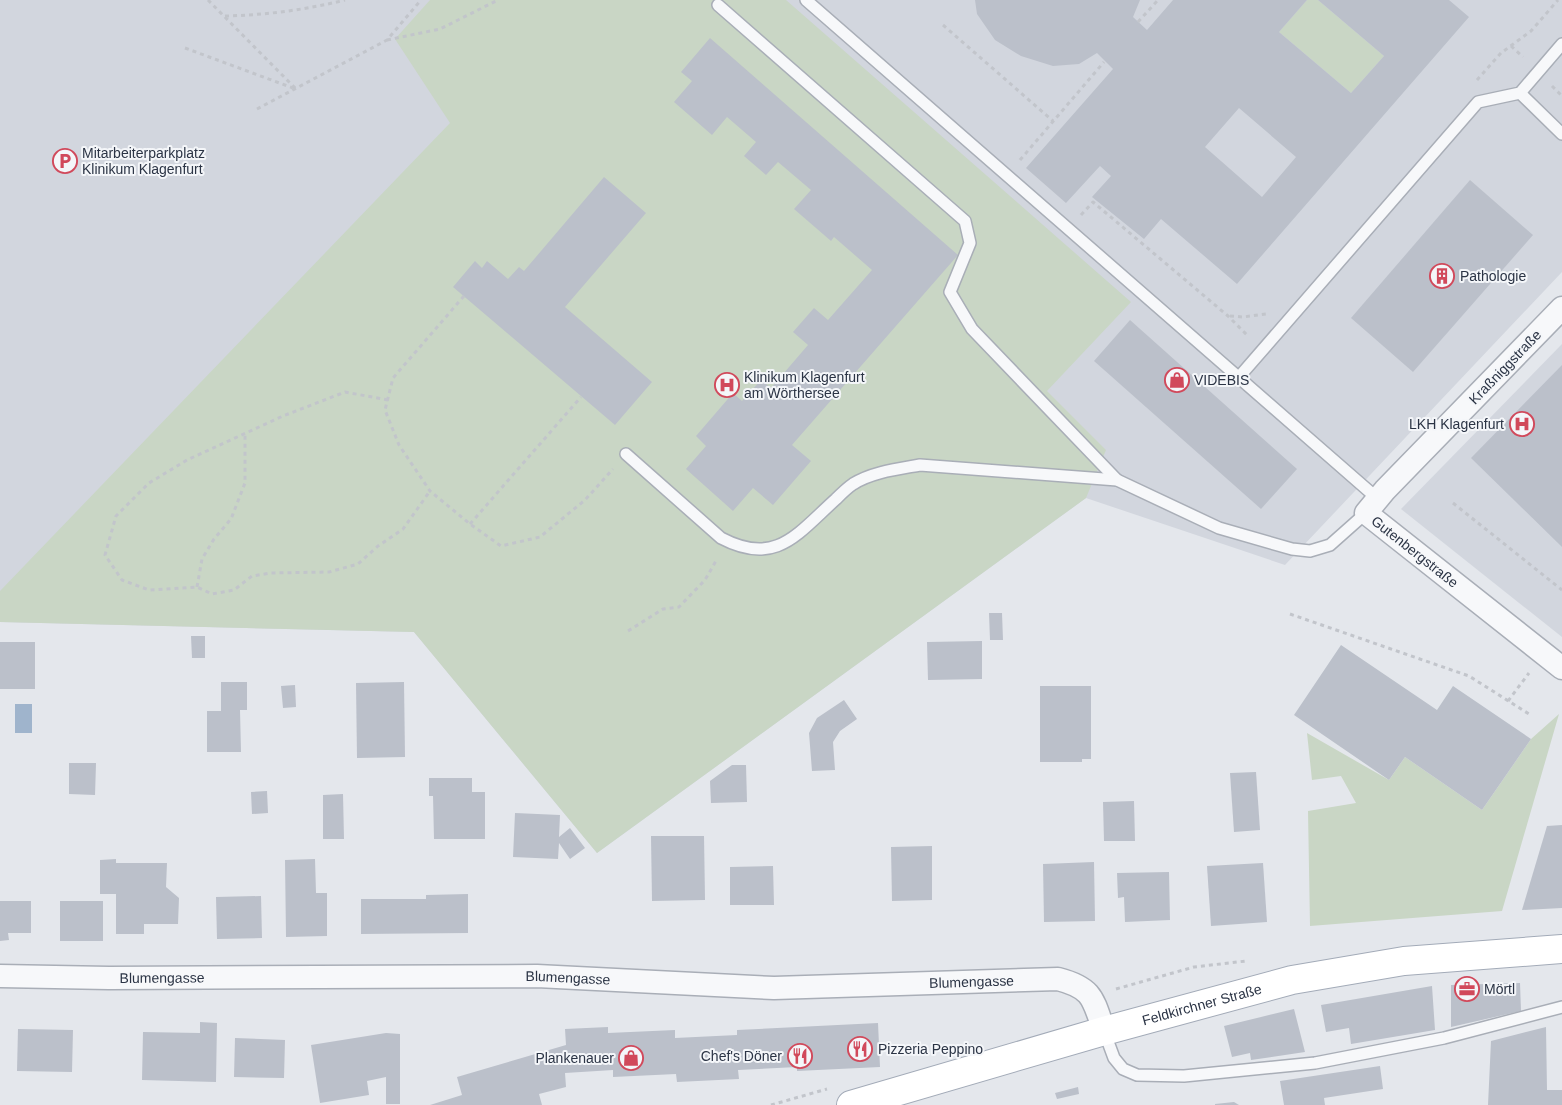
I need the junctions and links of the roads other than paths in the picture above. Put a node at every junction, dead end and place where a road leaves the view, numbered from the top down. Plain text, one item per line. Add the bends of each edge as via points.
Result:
1 (806, 0) edge
2 (718, 5) dead end
3 (1562, 44) edge
4 (1520, 93) junction
5 (1562, 134) edge
6 (1562, 308) edge
7 (1239, 377) junction
8 (626, 454) road end
9 (1117, 480) junction
10 (1372, 506) junction
11 (1562, 668) edge
12 (1562, 950) edge
13 (0, 976) edge
14 (1562, 1007) edge
15 (1104, 1031) junction
16 (852, 1105) edge

1 - 7 lane
2 - 9 lane via 965,222 970,243 950,292 972,329
3 - 4 lane
4 - 5 lane
4 - 7 lane via 1478,102
6 - 10 street, Kraßniggstraße
7 - 10 lane
8 - 9 lane via 726,541 738,547 759,550 785,544 853,484 889,470 920,465
9 - 10 lane, Gutenbergstraße via 1220,528 1292,549 1310,550 1330,545
10 - 11 street, Gutenbergstraße
12 - 15 main road, Feldkirchner Straße via 1404,961 1292,980
13 - 15 street, Blumengasse via 537,976 774,988 1058,979 1078,984 1092,998
14 - 15 lane via 1444,1038 1315,1062 1184,1076 1137,1075 1123,1069 1114,1058
15 - 16 main road, Feldkirchner Straße

